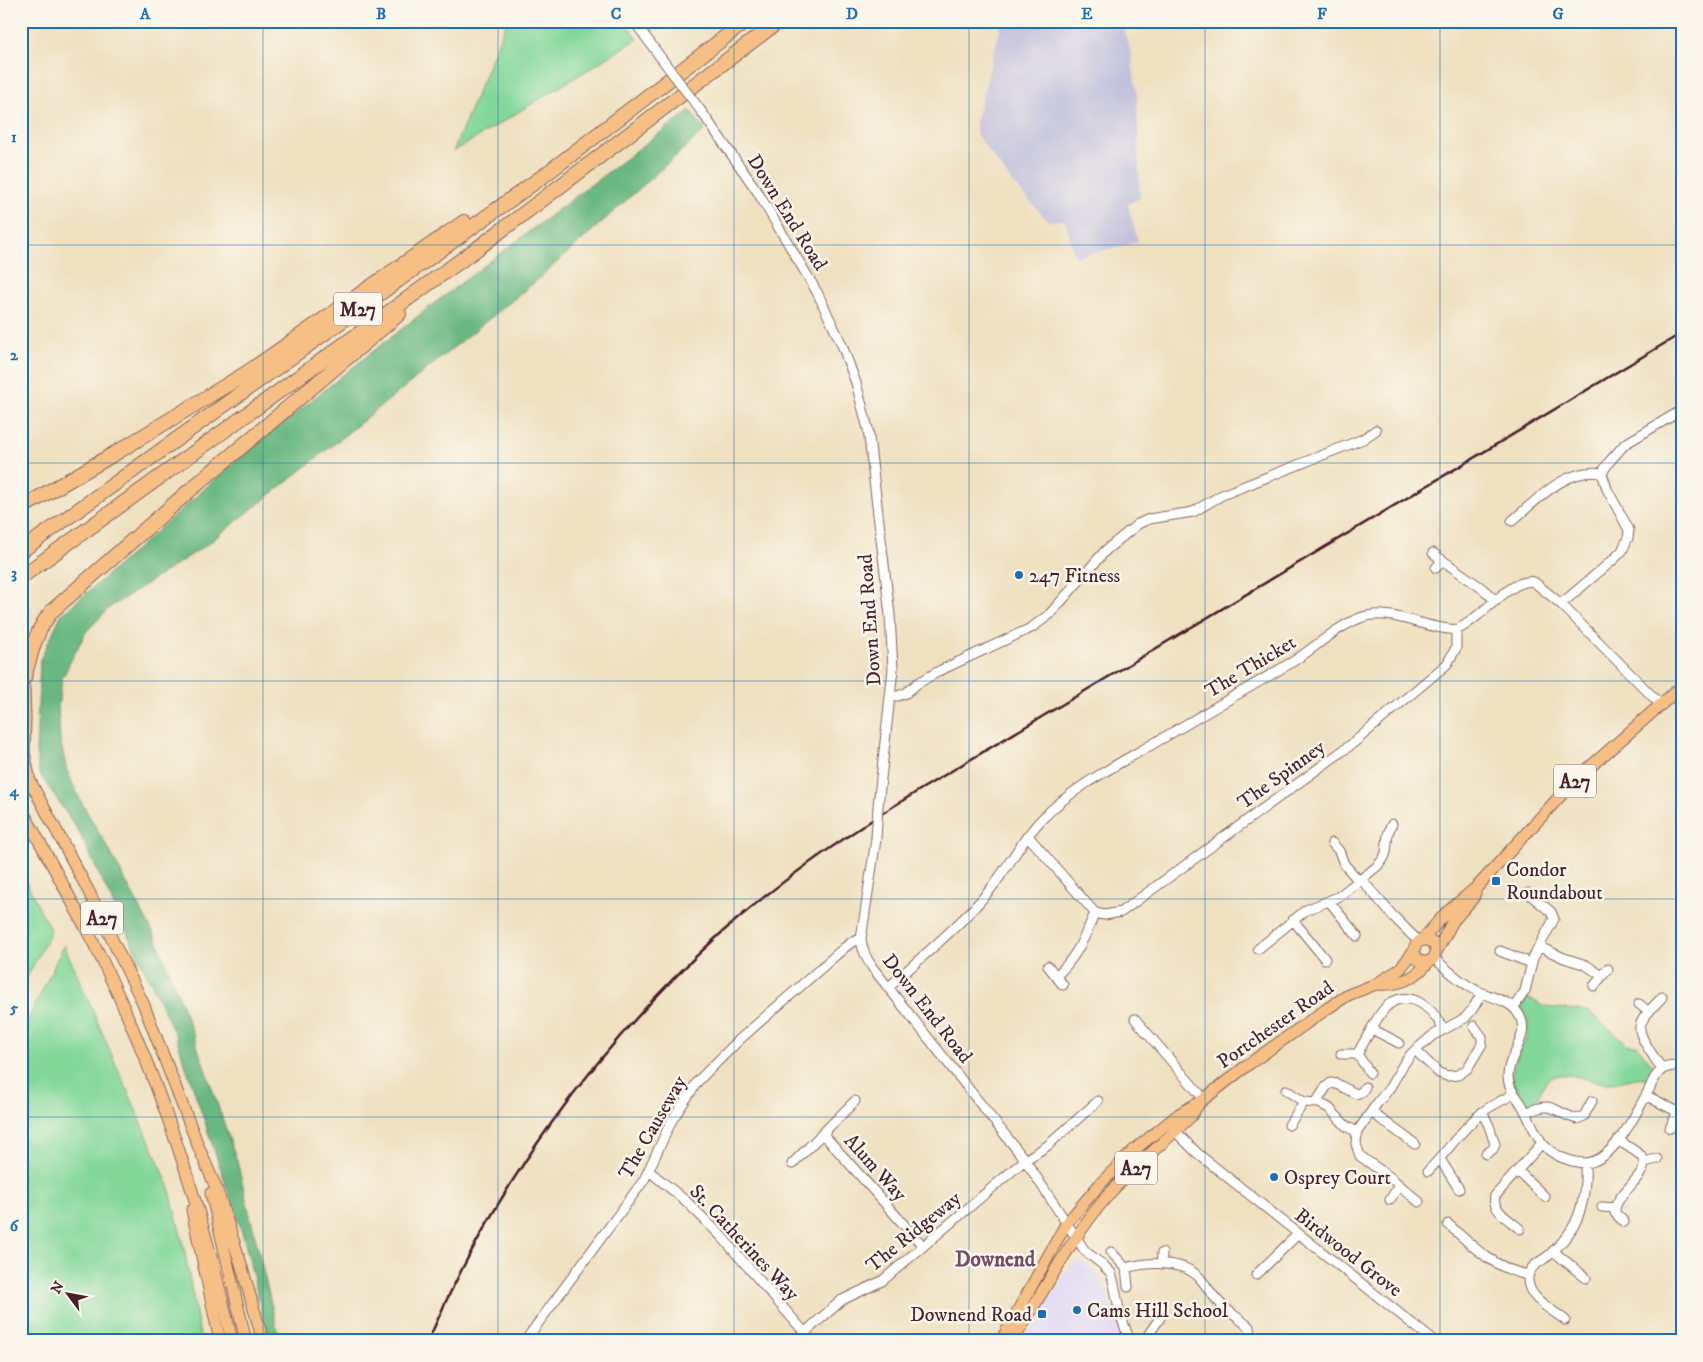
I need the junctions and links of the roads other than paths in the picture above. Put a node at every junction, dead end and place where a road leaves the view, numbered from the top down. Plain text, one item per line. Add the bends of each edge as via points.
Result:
1 (634, 21) edge
2 (746, 21) edge
3 (779, 21) edge
4 (692, 64) junction
5 (478, 248) junction
6 (1682, 410) edge
7 (1376, 430) dead end
8 (1602, 473) junction
9 (21, 508) edge
10 (1512, 521) dead end
11 (21, 551) edge
12 (1433, 553) dead end
13 (21, 577) edge
14 (1496, 601) junction
15 (1561, 604) junction
16 (1456, 630) junction
17 (21, 662) edge
18 (1682, 686) edge
19 (23, 687) edge
20 (891, 696) junction
21 (1660, 704) junction
22 (21, 808) edge
23 (1392, 824) dead end
24 (1028, 836) junction
25 (1332, 843) dead end
26 (1360, 880) junction
27 (1478, 886) junction
28 (1528, 894) dead end
29 (1329, 901) junction
30 (1095, 913) junction
31 (1293, 920) junction
32 (1357, 936) dead end
33 (861, 939) junction
34 (1418, 944) junction
35 (1540, 947) junction
36 (1258, 948) dead end
37 (1500, 951) dead end
38 (1433, 957) junction
39 (1325, 959) dead end
40 (1531, 962) junction
41 (1048, 966) dead end
42 (1608, 969) dead end
43 (1056, 976) junction
44 (1602, 976) junction
45 (1376, 984) junction
46 (1064, 985) dead end
47 (1594, 986) dead end
48 (888, 988) junction
49 (1482, 993) junction
50 (1662, 997) dead end
51 (1639, 1004) dead end
52 (1514, 1007) junction
53 (1649, 1012) junction
54 (1135, 1019) dead end
55 (1474, 1026) dead end
56 (1372, 1029) junction
57 (1443, 1029) junction
58 (1399, 1043) dead end
59 (1415, 1050) junction
60 (1341, 1054) dead end
61 (1356, 1054) junction
62 (1682, 1067) edge
63 (1662, 1069) junction
64 (1370, 1073) dead end
65 (1365, 1087) dead end
66 (1286, 1090) dead end
67 (1514, 1093) junction
68 (1646, 1096) junction
69 (1202, 1100) junction
70 (855, 1101) dead end
71 (1098, 1101) dead end
72 (1592, 1101) dead end
73 (1304, 1102) junction
74 (1316, 1103) junction
75 (1371, 1112) junction
76 (1482, 1112) junction
77 (1526, 1113) junction
78 (1289, 1125) dead end
79 (1670, 1128) dead end
80 (1176, 1132) junction
81 (1357, 1132) junction
82 (823, 1134) junction
83 (1618, 1140) junction
84 (1542, 1143) junction
85 (1415, 1144) dead end
86 (199, 1148) junction
87 (1486, 1154) dead end
88 (180, 1155) junction
89 (1657, 1158) dead end
90 (1440, 1159) junction
91 (1025, 1160) junction
92 (1644, 1162) junction
93 (1585, 1163) junction
94 (792, 1164) dead end
95 (649, 1170) junction
96 (1518, 1170) junction
97 (1428, 1171) dead end
98 (1399, 1185) junction
99 (1459, 1189) dead end
100 (1545, 1197) dead end
101 (1390, 1200) dead end
102 (1419, 1202) dead end
103 (1602, 1207) dead end
104 (1615, 1208) junction
105 (1624, 1222) dead end
106 (1066, 1224) junction
107 (1448, 1224) dead end
108 (1515, 1229) dead end
109 (1298, 1234) junction
110 (1077, 1239) junction
111 (923, 1246) junction
112 (1553, 1251) junction
113 (1111, 1252) dead end
114 (1162, 1253) dead end
115 (1161, 1264) junction
116 (1572, 1266) junction
117 (1126, 1268) junction
118 (1256, 1275) dead end
119 (1528, 1275) junction
120 (1565, 1275) dead end
121 (1586, 1278) dead end
122 (1128, 1287) dead end
123 (1160, 1318) dead end
124 (1565, 1320) dead end
125 (804, 1332) junction
126 (220, 1341) edge
127 (232, 1341) edge
128 (246, 1341) edge
129 (263, 1341) edge
130 (525, 1341) edge
131 (795, 1341) edge
132 (812, 1341) edge
133 (1002, 1341) edge
134 (1013, 1341) edge
135 (1130, 1341) edge
136 (1144, 1341) edge
137 (1248, 1341) edge
138 (1434, 1341) edge

1 - 20 street, Down End Road, bridge via 756,191 813,284 842,345 868,428 892,642
2 - 4 highway, M27
3 - 5 highway, M27
4 - 9 highway, M27 via 248,372
4 - 11 highway, M27 via 542,177
5 - 13 highway, M27
5 - 19 highway, M27 via 52,611 37,633
6 - 8 street via 1625,444
7 - 20 street via 1363,439 1222,495 1193,512 1149,519 1138,524 1106,550 1049,615 1031,628 941,670 906,693
8 - 10 street via 1582,472 1560,481
8 - 15 street via 1629,530 1628,538 1613,560
12 - 14 street via 1439,564 1483,589
14 - 15 street via 1528,580
14 - 16 street
15 - 21 street
16 - 24 street, The Thicket via 1388,615 1359,618 1292,662 1077,790 1041,820
16 - 30 street, The Spinney via 1456,648 1447,664 1352,744 1121,912
17 - 19 main road, A27
18 - 21 main road, Portchester Road / A27
19 - 86 main road, A27 via 26,718 24,752 30,781 120,953 143,1003
20 - 33 street, Down End Road, bridge via 876,839
21 - 27 main road, Portchester Road / A27 via 1573,782
22 - 88 main road, A27 via 103,963
23 - 26 street via 1385,855
24 - 30 street
24 - 48 street, The Thicket via 973,910
25 - 26 street via 1344,864
26 - 29 street
26 - 34 street
27 - 34 main road, Portchester Road / A27 via 1445,914
27 - 38 main road, Portchester Road / A27
28 - 35 street via 1553,915 1553,922
29 - 31 street via 1314,906
29 - 32 street
30 - 43 street via 1070,963
31 - 36 street
31 - 39 street
33 - 48 street, Down End Road via 866,957
33 - 95 street, The Causeway via 836,954 698,1081 672,1120
34 - 38 main road via 1419,960
34 - 38 main road via 1432,942 1436,946
34 - 45 main road, Portchester Road / A27 via 1399,970
35 - 40 street
35 - 44 street via 1586,965
37 - 40 street via 1513,952
38 - 45 main road, Portchester Road / A27 via 1405,981 1390,986
38 - 49 street via 1458,979
40 - 52 street via 1525,991
41 - 43 street
42 - 44 street
43 - 46 street
44 - 47 street
45 - 69 main road, Portchester Road / A27 via 1354,992 1328,1008
48 - 91 street, Down End Road
49 - 52 street
49 - 57 street via 1465,1018
50 - 53 street
51 - 53 street
52 - 67 street via 1524,1029 1508,1069 1508,1082
53 - 63 street via 1640,1031
54 - 69 street
55 - 59 street via 1482,1037 1482,1044 1467,1075 1439,1073
56 - 57 street via 1386,1008 1405,999 1422,1003
56 - 58 street
56 - 61 street
57 - 59 street
59 - 75 street
60 - 61 street
61 - 64 street
62 - 63 street
63 - 68 street
65 - 74 street via 1356,1094 1331,1083
66 - 73 street
67 - 76 street
67 - 77 street
68 - 79 street via 1676,1111
68 - 83 street
69 - 80 main road, Portchester Road / A27
69 - 106 main road, Portchester Road / A27 via 1134,1150
70 - 82 street, Alum Way
71 - 91 street, The Ridgeway via 1047,1146
72 - 77 street via 1584,1116 1577,1119 1551,1107
73 - 74 street
73 - 78 street
74 - 81 street via 1329,1108 1346,1126
75 - 81 street
75 - 85 street
76 - 87 street via 1495,1144
76 - 90 street
77 - 84 street
80 - 109 street, Birdwood Grove via 1197,1153
80 - 110 main road, Portchester Road / A27 via 1115,1188
81 - 98 street via 1360,1156
82 - 94 street, Alum Way
82 - 111 street, Alum Way
83 - 92 street via 1641,1156
83 - 93 street via 1602,1157
84 - 93 street via 1562,1157
84 - 96 street
86 - 128 main road, A27
86 - 129 main road, A27 via 217,1190
88 - 126 main road, A27
88 - 127 main road, A27 via 203,1222
89 - 92 street
90 - 97 street
90 - 99 street
91 - 106 street, Down End Road
91 - 111 street, The Ridgeway
92 - 104 street via 1641,1173
93 - 112 street via 1584,1194 1577,1219
95 - 125 street, St. Catherines Way via 716,1231
95 - 130 street, The Causeway
96 - 100 street
96 - 108 street via 1494,1200 1495,1206
98 - 101 street
98 - 102 street
103 - 104 street
104 - 105 street via 1617,1216
106 - 110 street, Down End Road
106 - 133 main road, A27
107 - 119 street via 1492,1261
109 - 118 street
109 - 138 street, Birdwood Grove
110 - 134 main road, A27
110 - 135 street, Down End Road via 1110,1274
111 - 125 street, The Ridgeway via 882,1282 842,1300
112 - 116 street
112 - 119 street
113 - 117 street
114 - 115 street
115 - 117 street
115 - 137 street via 1178,1266 1199,1277 1221,1305 1250,1328
116 - 120 street
116 - 121 street
117 - 122 street
119 - 124 street via 1531,1293
123 - 136 street
125 - 131 street, The Ridgeway
125 - 132 street, St. Catherines Way

